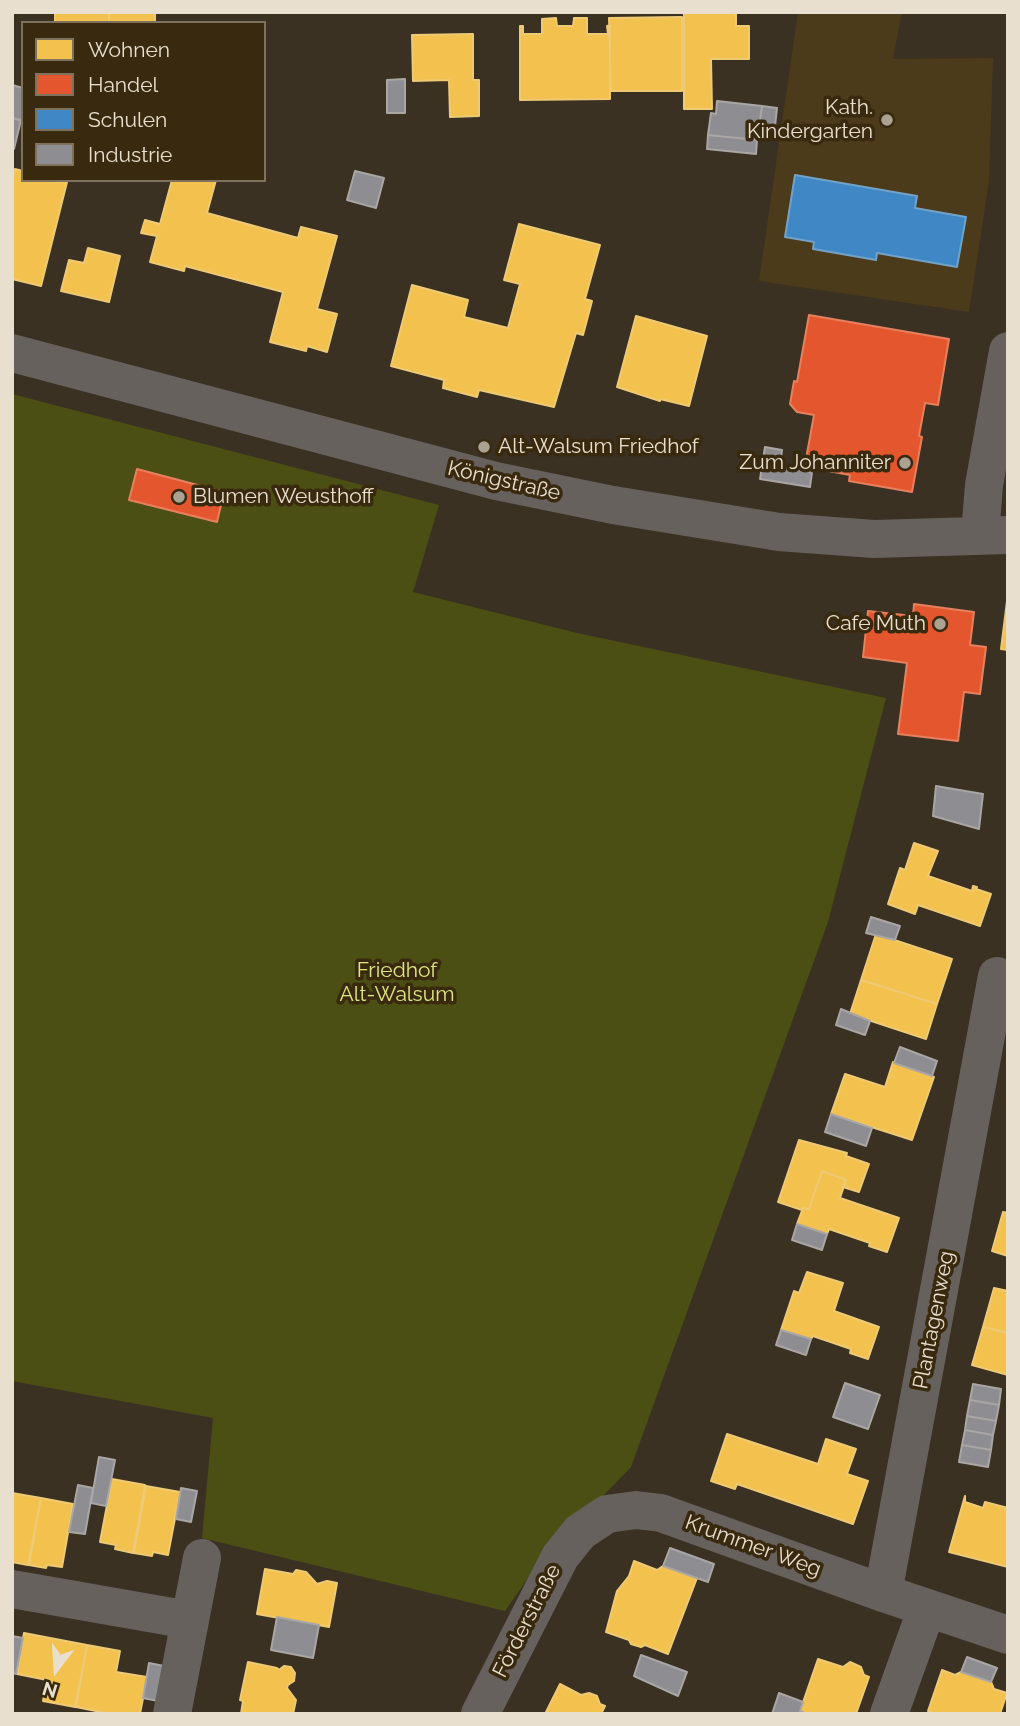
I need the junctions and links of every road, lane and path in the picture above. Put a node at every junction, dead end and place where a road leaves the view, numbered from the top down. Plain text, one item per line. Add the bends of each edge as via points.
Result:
1 (1008, 351) edge
2 (12, 353) edge
3 (994, 535) edge
4 (997, 976) dead end
5 (997, 1049) edge
6 (580, 1532) joint
7 (202, 1558) dead end
8 (12, 1589) edge
9 (883, 1593) junction
10 (927, 1608) junction
11 (189, 1620) junction
12 (1008, 1635) edge
13 (172, 1714) edge
14 (480, 1714) edge
15 (889, 1714) edge

1 - 3 street via 984,485
2 - 3 street, Königstraße via 496,481 613,505 779,532 874,539
4 - 5 street, Plantagenweg
5 - 9 street, Plantagenweg
6 - 9 street, Krummer Weg via 607,1514 661,1513
6 - 14 street, Förderstraße via 560,1557
7 - 11 street
8 - 11 street
9 - 10 street, Krummer Weg
10 - 12 street, Krummer Weg
10 - 15 street
11 - 13 street

